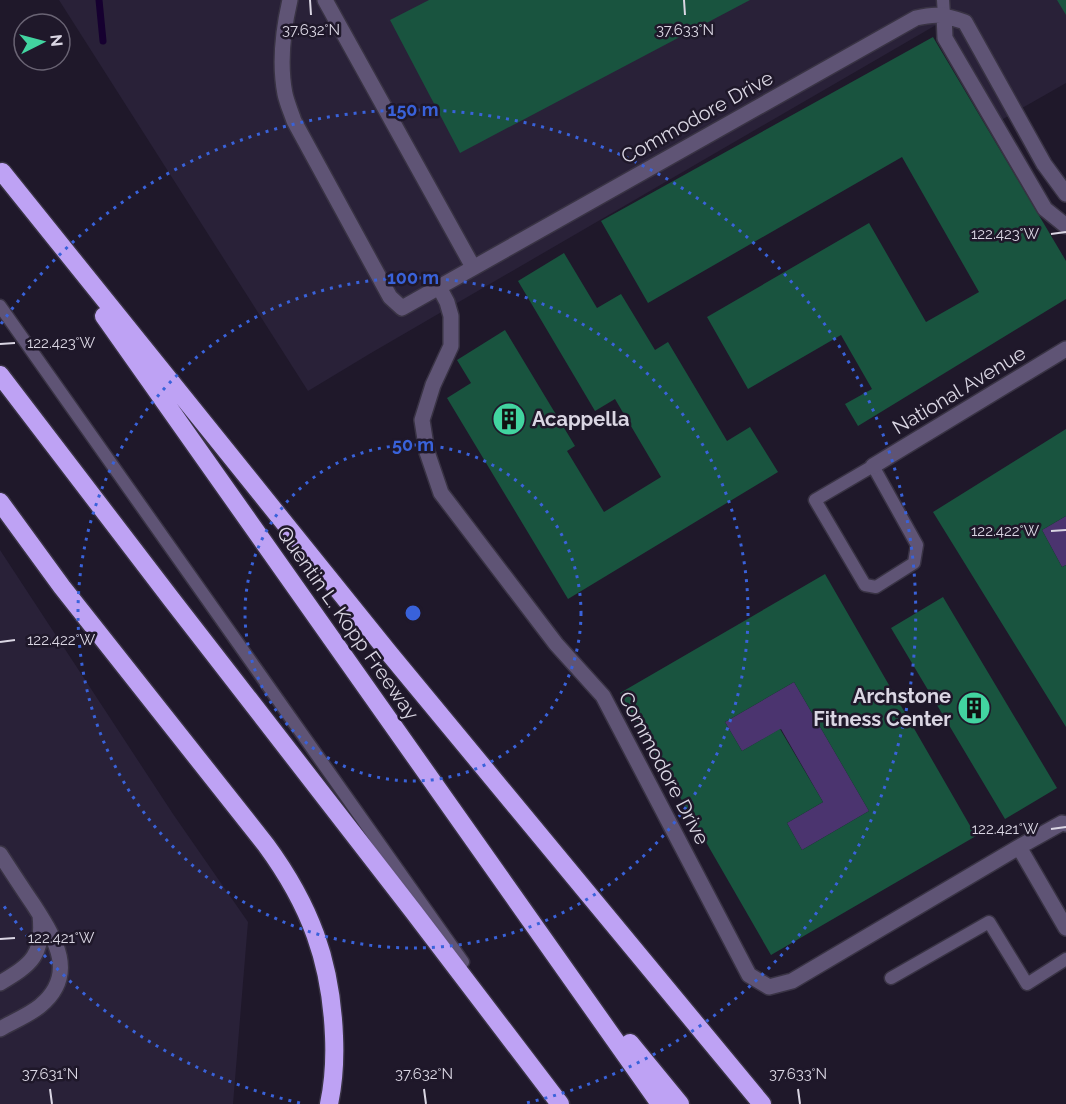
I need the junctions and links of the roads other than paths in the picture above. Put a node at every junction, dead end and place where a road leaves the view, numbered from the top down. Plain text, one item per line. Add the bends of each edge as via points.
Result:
1 (290, 0) edge
2 (325, 0) edge
3 (944, 8) edge
4 (1, 170) edge
5 (1066, 194) edge
6 (1066, 226) edge
7 (473, 267) junction
8 (439, 287) junction
9 (0, 306) edge
10 (1066, 349) edge
11 (0, 375) edge
12 (873, 466) junction
13 (0, 502) edge
14 (1066, 824) edge
15 (1019, 847) junction
16 (0, 854) edge
17 (40, 915) junction
18 (1066, 928) edge
19 (538, 931) junction
20 (1066, 959) edge
21 (891, 978) dead end
22 (0, 983) edge
23 (0, 1029) edge
24 (329, 1104) edge
25 (561, 1104) edge
26 (660, 1104) edge
27 (680, 1104) edge
28 (762, 1104) edge

1 - 8 street, Commodore Drive via 282,67 285,95 294,121 390,297 402,308
2 - 7 street
3 - 5 street via 965,22 1044,164
3 - 6 street via 945,38 1045,208
3 - 7 street, Commodore Drive via 916,18
4 - 19 highway, Quentin L. Kopp Freeway
4 - 28 highway via 397,662
7 - 8 street, Commodore Drive
8 - 15 street, Commodore Drive via 451,316 451,346 433,385 423,420 427,452 441,493 556,644 603,696 749,975 769,987 792,981
9 - 25 lane
10 - 12 street, National Avenue
11 - 25 highway
12 - 12 lane, National Avenue via 815,500 866,585 876,587 914,562 917,545
13 - 24 highway via 62,587 266,845 297,893 312,923 331,995 334,1073
14 - 15 street, Commodore Drive via 1062,822
15 - 18 street
16 - 17 street
17 - 22 street via 42,932 32,961
17 - 23 street via 59,952 61,973 54,990 40,1006
19 - 26 highway, Quentin L. Kopp Freeway
19 - 27 highway
20 - 21 lane via 1028,984 989,922

